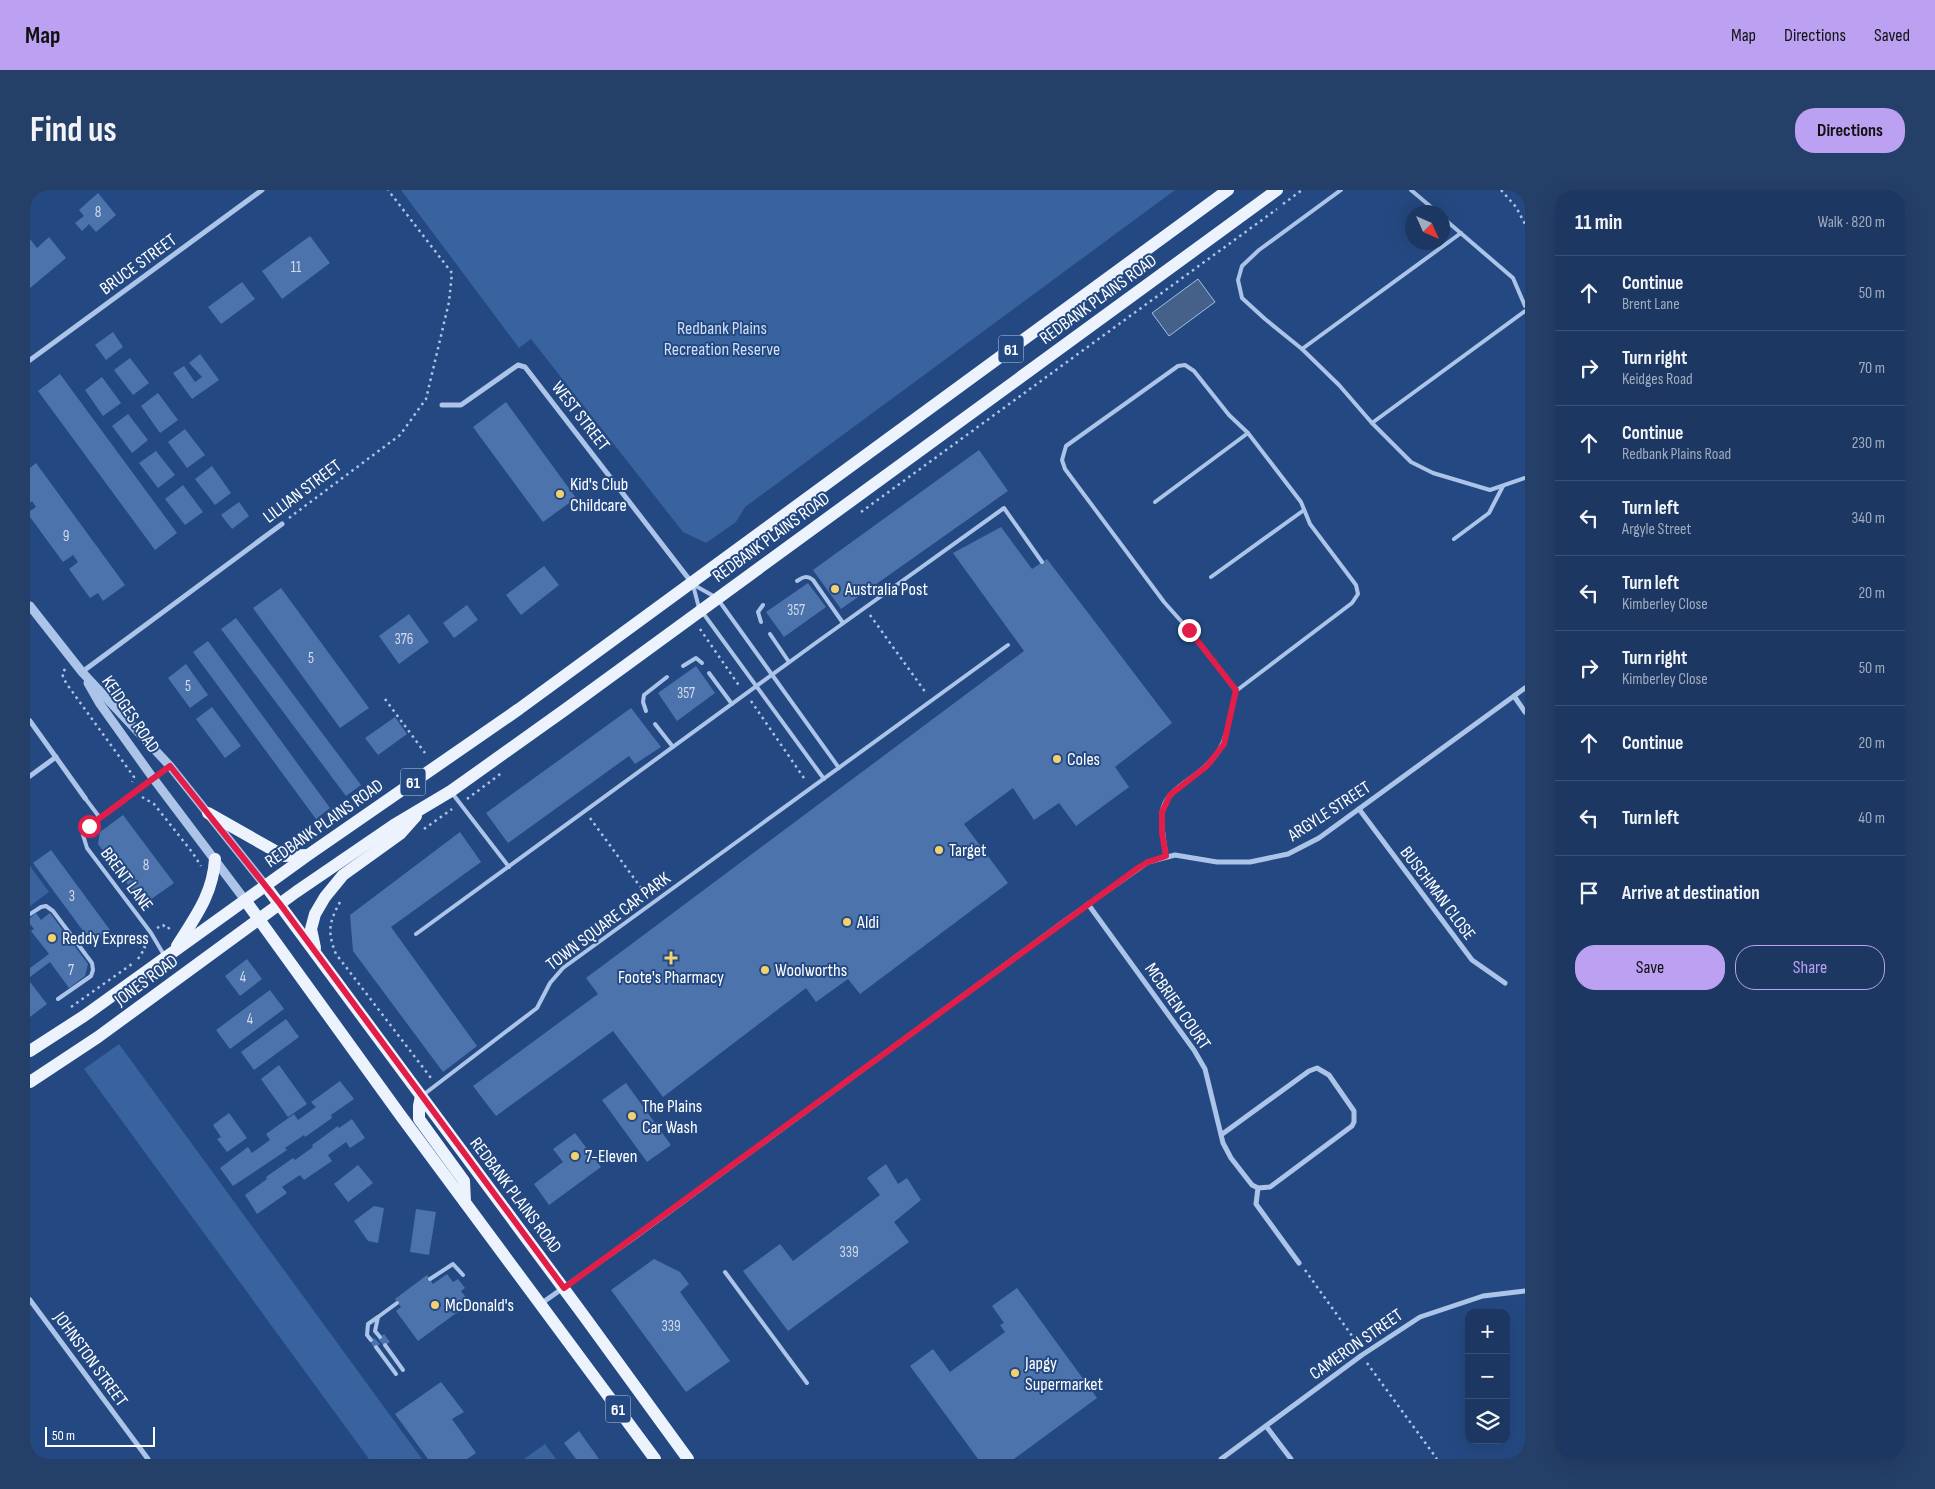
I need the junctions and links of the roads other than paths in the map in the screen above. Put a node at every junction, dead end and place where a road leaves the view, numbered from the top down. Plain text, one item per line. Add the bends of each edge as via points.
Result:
1 (262, 190) edge
2 (1228, 190) edge
3 (1277, 190) edge
4 (1341, 190) edge
5 (1411, 190) edge
6 (1429, 205) edge
7 (1450, 224) edge
8 (1461, 233) junction
9 (1525, 306) edge
10 (1525, 311) edge
11 (1302, 349) junction
12 (30, 360) edge
13 (442, 405) dead end
14 (1372, 423) junction
15 (1248, 434) junction
16 (1525, 478) edge
17 (1502, 486) junction
18 (1155, 502) dead end
19 (1304, 510) junction
20 (282, 524) road end
21 (1454, 539) dead end
22 (1042, 562) dead end
23 (1211, 577) dead end
24 (797, 581) dead end
25 (692, 583) junction
26 (717, 598) junction
27 (763, 605) dead end
28 (30, 606) edge
29 (700, 610) junction
30 (761, 622) dead end
31 (843, 623) junction
32 (770, 634) dead end
33 (1008, 645) dead end
34 (789, 662) junction
35 (702, 663) dead end
36 (682, 666) dead end
37 (82, 672) junction
38 (708, 672) dead end
39 (772, 675) junction
40 (667, 677) dead end
41 (757, 686) junction
42 (1525, 688) edge
43 (1236, 690) junction
44 (1514, 696) junction
45 (732, 704) junction
46 (646, 711) dead end
47 (1525, 712) edge
48 (30, 721) edge
49 (655, 724) dead end
50 (1226, 734) joint
51 (673, 747) junction
52 (56, 757) junction
53 (170, 766) junction
54 (839, 768) junction
55 (30, 776) edge
56 (154, 778) junction
57 (824, 779) junction
58 (451, 791) junction
59 (85, 798) joint
60 (426, 805) junction
61 (1359, 809) junction
62 (208, 813) junction
63 (100, 818) junction
64 (308, 855) junction
65 (1166, 856) junction
66 (215, 859) junction
67 (509, 867) junction
68 (266, 885) junction
69 (245, 900) junction
70 (280, 904) junction
71 (1088, 904) junction
72 (30, 914) edge
73 (260, 919) junction
74 (416, 934) dead end
75 (316, 953) junction
76 (170, 954) junction
77 (1505, 983) dead end
78 (58, 998) dead end
79 (30, 1051) edge
80 (30, 1082) edge
81 (421, 1096) junction
82 (1221, 1135) junction
83 (1258, 1188) junction
84 (464, 1202) junction
85 (1299, 1263) road end
86 (725, 1272) dead end
87 (463, 1275) dead end
88 (430, 1279) dead end
89 (564, 1288) junction
90 (1525, 1291) edge
91 (30, 1300) edge
92 (397, 1303) dead end
93 (541, 1304) junction
94 (378, 1317) junction
95 (380, 1338) dead end
96 (371, 1340) dead end
97 (386, 1345) dead end
98 (376, 1347) dead end
99 (404, 1370) dead end
100 (396, 1374) dead end
101 (807, 1383) dead end
102 (1266, 1426) junction
103 (148, 1459) edge
104 (655, 1459) edge
105 (688, 1459) edge
106 (1221, 1459) edge
107 (1291, 1459) edge

1 - 12 street, BRUCE STREET
2 - 25 main road, REDBANK PLAINS ROAD / 61
3 - 26 main road, REDBANK PLAINS ROAD / 61
4 - 11 lane via 1260,250 1242,266 1238,280 1242,298
5 - 6 lane
7 - 8 lane
8 - 9 lane via 1513,278
8 - 11 lane
10 - 14 lane
11 - 14 lane via 1340,384
13 - 25 street, WEST STREET via 461,405 518,365 525,367
14 - 17 lane via 1411,462 1433,473 1490,490
15 - 18 lane
15 - 19 lane
15 - 43 lane via 1194,371 1185,365 1178,366 1066,446 1062,460 1064,469 1158,594
16 - 17 lane
17 - 21 lane via 1489,514
19 - 23 lane
19 - 43 lane via 1310,524 1356,585 1358,594 1352,603
20 - 37 street, LILLIAN STREET
22 - 31 lane via 1004,508
24 - 31 lane via 803,577 813,580
25 - 26 lane
25 - 29 lane
25 - 64 main road, REDBANK PLAINS ROAD / 61 via 519,709
26 - 29 main road, REDBANK PLAINS ROAD / 61
26 - 39 lane
27 - 30 lane via 758,612
28 - 37 street, KEIDGES ROAD
29 - 41 lane
29 - 58 main road, REDBANK PLAINS ROAD / 61
31 - 34 lane
32 - 34 lane
33 - 54 lane, TOWN SQUARE CAR PARK
34 - 39 lane
35 - 36 lane via 696,658
37 - 53 street, KEIDGES ROAD
37 - 56 street, KEIDGES ROAD via 100,704
38 - 45 lane
39 - 41 lane
39 - 54 lane
40 - 46 lane via 644,695
41 - 45 lane
41 - 57 lane
42 - 44 street, ARGYLE STREET
43 - 50 lane
44 - 47 street
44 - 61 street, ARGYLE STREET
45 - 51 lane
48 - 52 street
49 - 51 lane
50 - 65 street via 1224,744 1207,766 1170,795 1162,812
51 - 67 lane
52 - 55 street
52 - 59 street
53 - 56 lane, BRENT LANE
53 - 62 street, KEIDGES ROAD
54 - 57 lane, TOWN SQUARE CAR PARK
56 - 63 lane, BRENT LANE
56 - 66 street, KEIDGES ROAD
57 - 81 lane, TOWN SQUARE CAR PARK via 563,968 550,983 537,1008
58 - 60 main road, REDBANK PLAINS ROAD / 61
58 - 67 lane
59 - 63 lane
60 - 70 main road, REDBANK PLAINS ROAD / 61
60 - 75 main road, 61 via 400,834 343,875 326,897 315,914 311,929
61 - 65 street, ARGYLE STREET via 1319,838 1288,854 1238,863 1184,855
61 - 77 street, BUSCHMAN CLOSE via 1472,960
62 - 64 main road via 284,856
62 - 68 street, KEIDGES ROAD
63 - 76 lane, BRENT LANE via 85,830 83,840 150,933
64 - 68 main road, REDBANK PLAINS ROAD / 61
65 - 71 street, ARGYLE STREET via 1148,862
66 - 69 street, KEIDGES ROAD
66 - 76 main road via 209,891
67 - 74 lane
68 - 69 main road, REDBANK PLAINS ROAD / 61
68 - 70 main road, REDBANK PLAINS ROAD / 61
69 - 73 main road, KEIDGES ROAD / 61
69 - 76 main road, JONES ROAD
70 - 73 main road, JONES ROAD
70 - 75 main road, REDBANK PLAINS ROAD / 61
71 - 82 street, MCBRIEN COURT via 1205,1069
71 - 89 street, ARGYLE STREET
72 - 78 lane via 46,906 92,963 90,976
73 - 80 main road, JONES ROAD via 98,1037
73 - 84 main road, 61
75 - 81 main road, REDBANK PLAINS ROAD / 61
76 - 79 main road, JONES ROAD
81 - 84 main road via 419,1119 464,1182
81 - 89 main road, REDBANK PLAINS ROAD / 61
82 - 83 street, MCBRIEN COURT via 1231,1158
82 - 83 street via 1309,1071 1317,1068 1329,1075 1354,1111 1352,1126 1270,1187
83 - 85 street via 1256,1204
84 - 93 main road, 61
86 - 101 lane
87 - 88 lane via 453,1264
89 - 93 street, ARGYLE STREET
89 - 105 main road, REDBANK PLAINS ROAD / 61
90 - 102 street, CAMERON STREET via 1483,1296 1420,1317
91 - 103 street, JOHNSTON STREET
92 - 94 lane
93 - 104 main road, 61
94 - 95 lane via 375,1331
94 - 96 lane via 368,1324 367,1335
97 - 99 lane
98 - 100 lane
102 - 106 street, CAMERON STREET
102 - 107 street

